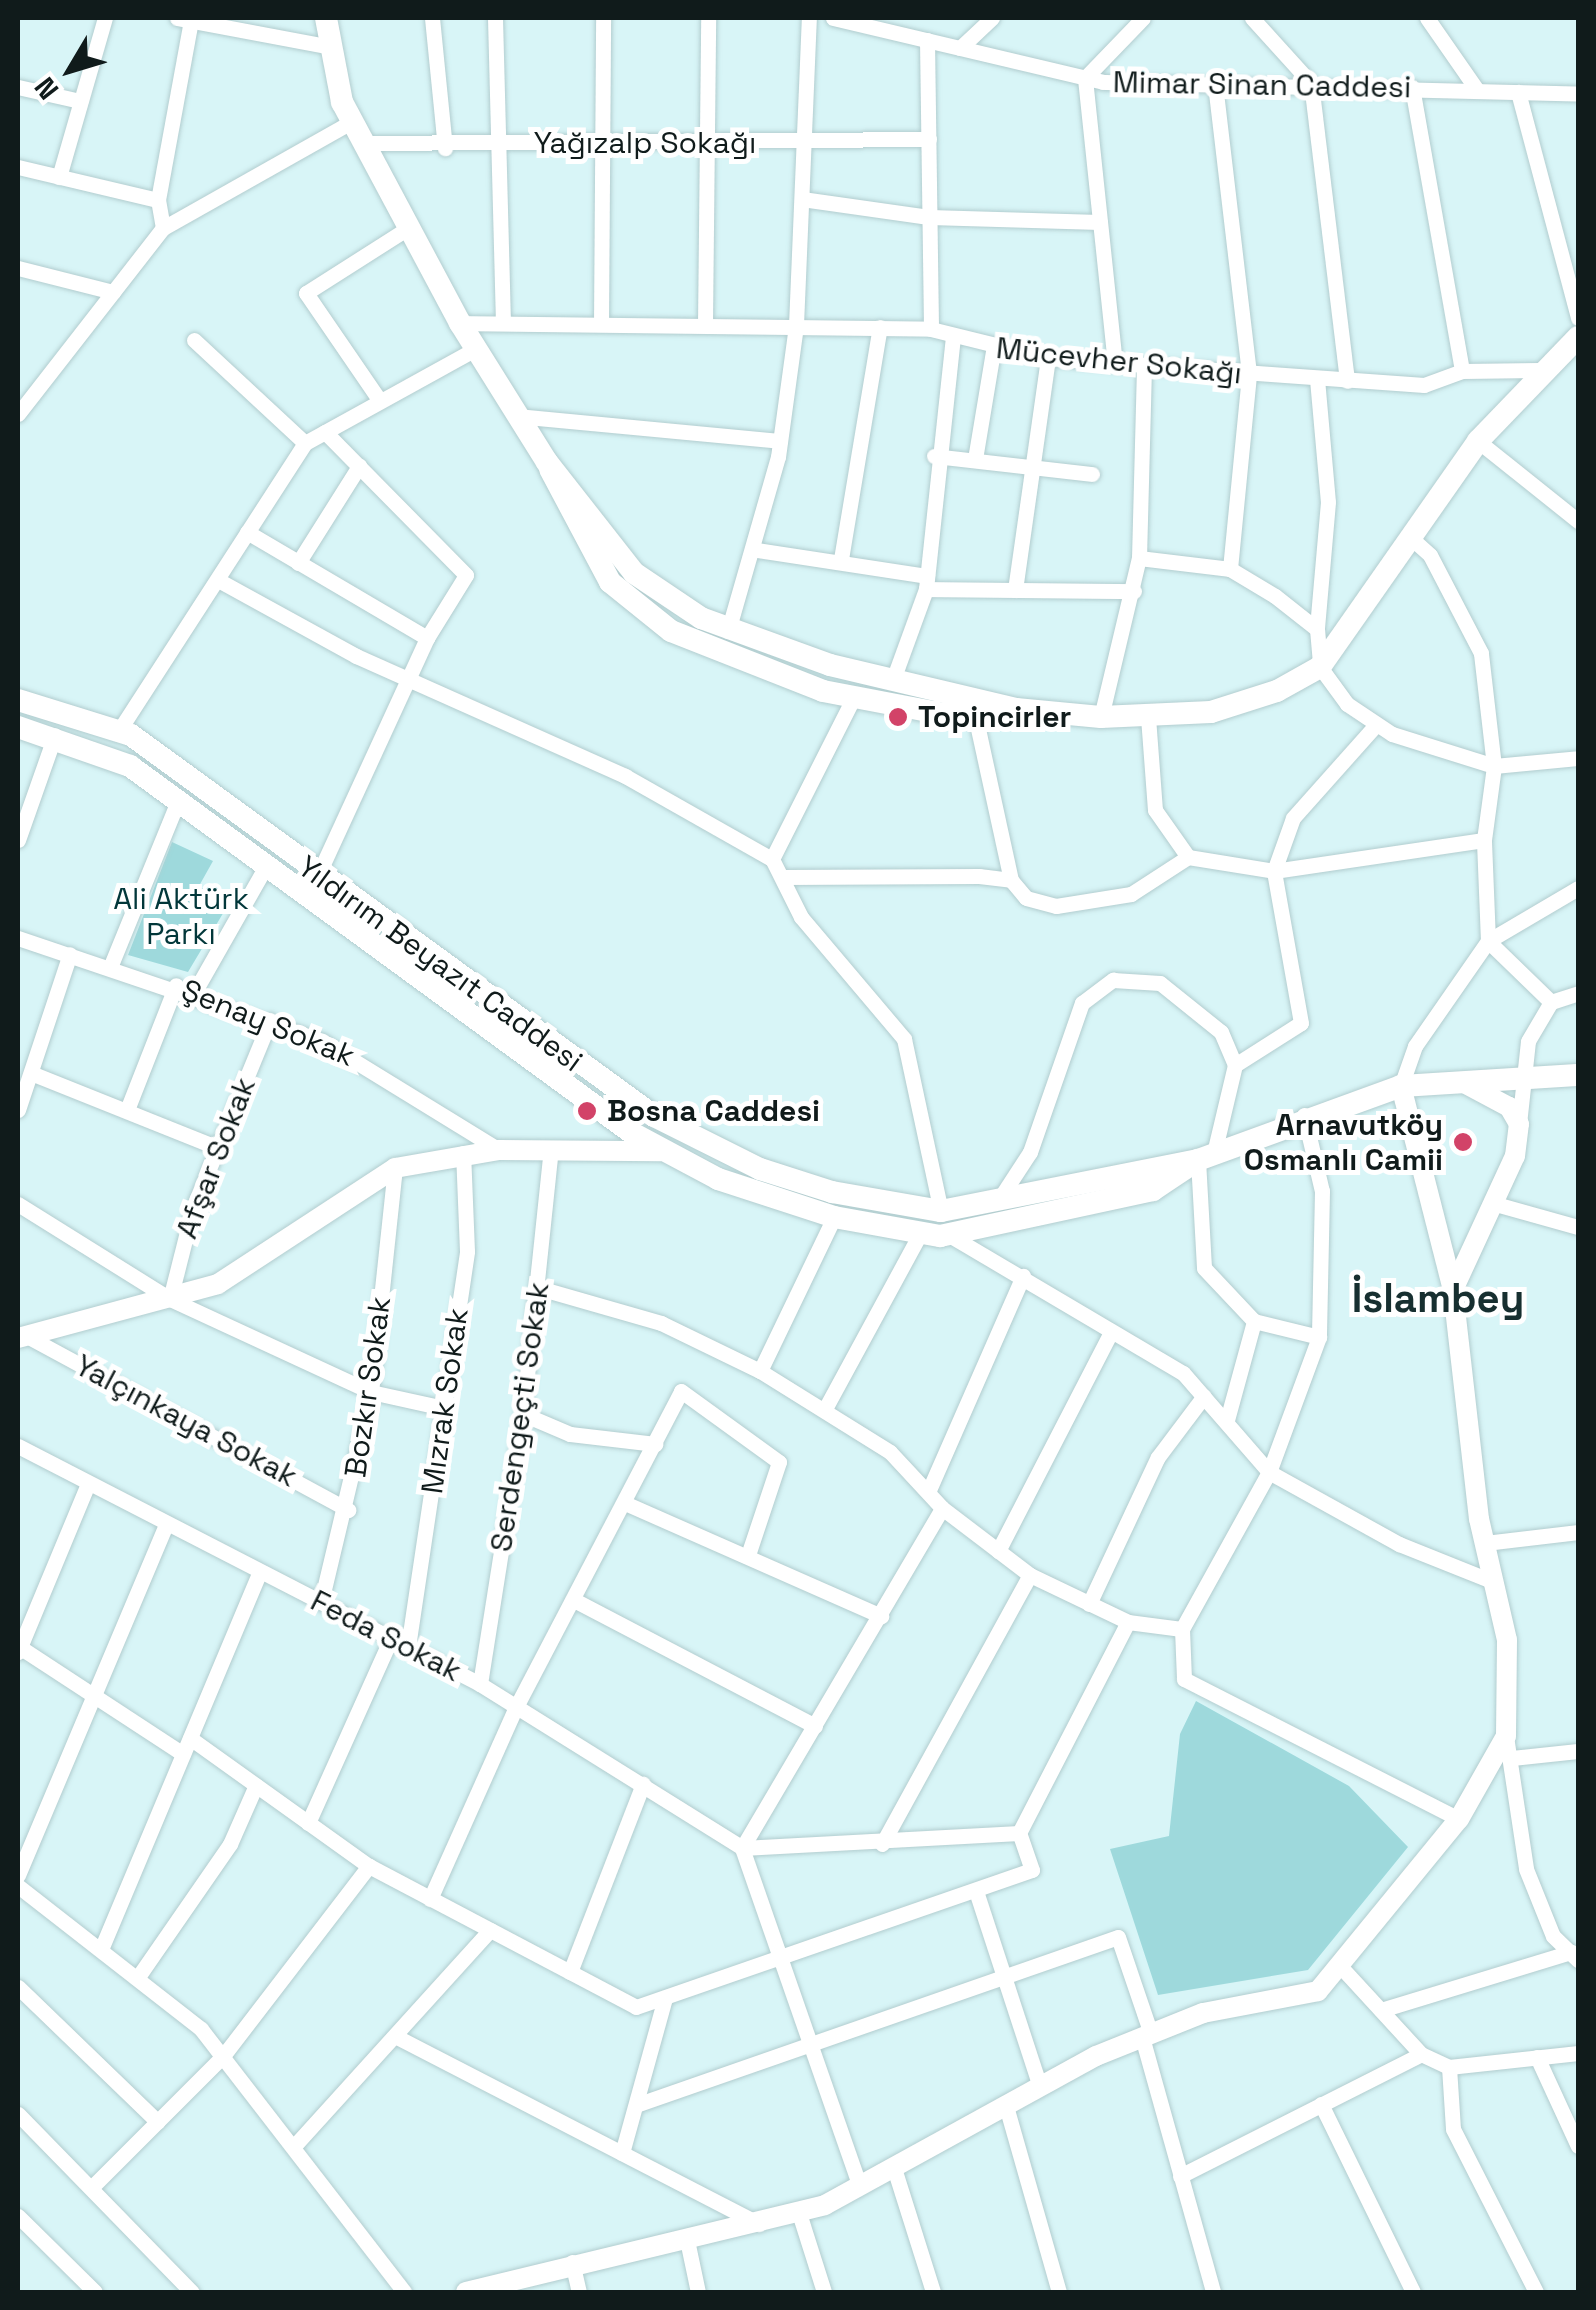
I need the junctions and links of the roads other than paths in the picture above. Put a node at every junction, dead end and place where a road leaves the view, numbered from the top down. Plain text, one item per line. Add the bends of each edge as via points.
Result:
1 (106, 18) edge
2 (326, 18) edge
3 (432, 18) edge
4 (495, 18) edge
5 (603, 18) edge
6 (708, 18) edge
7 (809, 18) edge
8 (833, 18) edge
9 (992, 18) edge
10 (1143, 18) edge
11 (1252, 18) edge
12 (1427, 18) edge
13 (184, 19) edge
14 (878, 22) edge
15 (927, 40) junction
16 (327, 46) junction
17 (960, 48) junction
18 (1085, 78) junction
19 (1311, 83) junction
20 (1215, 84) junction
21 (18, 87) edge
22 (1412, 88) junction
23 (1477, 90) junction
24 (1518, 92) junction
25 (1578, 94) edge
26 (80, 101) junction
27 (356, 133) junction
28 (596, 139) junction
29 (928, 139) junction
30 (805, 141) junction
31 (700, 143) junction
32 (497, 146) junction
33 (445, 148) junction
34 (18, 167) edge
35 (59, 177) junction
36 (802, 199) junction
37 (158, 200) junction
38 (930, 218) junction
39 (1100, 222) junction
40 (163, 228) junction
41 (408, 228) junction
42 (18, 268) edge
43 (113, 292) junction
44 (1578, 318) edge
45 (503, 320) junction
46 (460, 323) junction
47 (601, 323) junction
48 (705, 324) junction
49 (796, 325) junction
50 (880, 327) junction
51 (931, 328) junction
52 (953, 336) junction
53 (1578, 337) edge
54 (194, 340) dead end
55 (475, 349) junction
56 (994, 352) junction
57 (1048, 358) junction
58 (1115, 364) junction
59 (1144, 366) junction
60 (1539, 370) junction
61 (1462, 371) junction
62 (1249, 375) junction
63 (1317, 379) junction
64 (1347, 381) junction
65 (380, 402) junction
66 (18, 414) edge
67 (516, 416) junction
68 (325, 432) junction
69 (780, 441) junction
70 (1478, 441) junction
71 (306, 444) junction
72 (934, 456) junction
73 (975, 459) junction
74 (547, 462) junction
75 (359, 466) junction
76 (1029, 467) junction
77 (1092, 474) dead end
78 (1578, 521) edge
79 (247, 532) junction
80 (1411, 538) junction
81 (757, 550) junction
82 (1139, 558) junction
83 (841, 559) junction
84 (298, 563) junction
85 (1230, 569) junction
86 (218, 580) junction
87 (926, 583) junction
88 (1015, 590) junction
89 (1134, 590) junction
90 (1317, 629) junction
91 (728, 630) junction
92 (427, 638) junction
93 (1320, 667) junction
94 (894, 677) junction
95 (412, 682) junction
96 (854, 698) junction
97 (18, 700) edge
98 (1016, 709) junction
99 (975, 715) junction
100 (1101, 717) junction
101 (1148, 717) junction
102 (1376, 725) junction
103 (18, 726) edge
104 (120, 729) junction
105 (54, 735) junction
106 (1578, 758) edge
107 (1494, 766) junction
108 (177, 802) junction
109 (18, 840) edge
110 (1484, 840) junction
111 (1188, 857) junction
112 (772, 858) junction
113 (265, 868) junction
114 (1274, 872) junction
115 (318, 875) junction
116 (783, 877) junction
117 (1011, 880) junction
118 (1578, 888) edge
119 (18, 938) edge
120 (1488, 941) junction
121 (70, 954) junction
122 (111, 965) junction
123 (176, 986) junction
124 (195, 990) junction
125 (1578, 993) edge
126 (1551, 1002) junction
127 (270, 1020) junction
128 (1234, 1065) junction
129 (31, 1073) junction
130 (1578, 1075) edge
131 (1524, 1080) junction
132 (1464, 1083) junction
133 (1401, 1086) junction
134 (19, 1104) edge
135 (127, 1110) junction
136 (1304, 1116) junction
137 (1519, 1124) junction
138 (216, 1147) junction
139 (551, 1149) junction
140 (500, 1150) junction
141 (661, 1151) junction
142 (462, 1153) junction
143 (1206, 1157) junction
144 (396, 1168) junction
145 (998, 1200) junction
146 (1492, 1202) junction
147 (18, 1204) edge
148 (942, 1211) junction
149 (834, 1217) junction
150 (1578, 1227) edge
151 (920, 1234) junction
152 (951, 1236) junction
153 (1023, 1276) junction
154 (539, 1288) junction
155 (1453, 1290) junction
156 (170, 1298) junction
157 (1254, 1321) junction
158 (1112, 1332) junction
159 (20, 1336) edge
160 (1320, 1337) junction
161 (760, 1371) junction
162 (372, 1392) junction
163 (1204, 1396) junction
164 (826, 1406) junction
165 (444, 1408) junction
166 (523, 1414) junction
167 (1226, 1420) junction
168 (656, 1444) junction
169 (18, 1446) edge
170 (1269, 1472) junction
171 (88, 1484) junction
172 (929, 1490) junction
173 (627, 1504) junction
174 (942, 1508) junction
175 (348, 1510) junction
176 (164, 1526) junction
177 (1578, 1532) edge
178 (1484, 1544) junction
179 (998, 1551) junction
180 (748, 1556) junction
181 (260, 1573) junction
182 (1030, 1575) junction
183 (1494, 1582) junction
184 (574, 1600) junction
185 (321, 1602) junction
186 (1089, 1604) junction
187 (881, 1616) junction
188 (1128, 1622) junction
189 (1182, 1629) junction
190 (391, 1638) junction
191 (408, 1647) junction
192 (18, 1648) edge
193 (480, 1684) junction
194 (99, 1699) junction
195 (516, 1707) junction
196 (815, 1726) junction
197 (1506, 1736) junction
198 (190, 1738) junction
199 (1578, 1751) edge
200 (183, 1754) junction
201 (1512, 1758) junction
202 (642, 1784) junction
203 (256, 1785) junction
204 (1460, 1819) junction
205 (308, 1822) junction
206 (1019, 1832) junction
207 (882, 1844) junction
208 (742, 1848) junction
209 (368, 1866) junction
210 (18, 1874) edge
211 (18, 1886) edge
212 (976, 1891) junction
213 (430, 1899) junction
214 (490, 1930) junction
215 (102, 1947) junction
216 (1574, 1956) edge
217 (789, 1961) junction
218 (1340, 1966) junction
219 (1004, 1970) junction
220 (570, 1972) junction
221 (138, 1977) junction
222 (18, 1987) edge
223 (665, 1998) junction
224 (1381, 2010) junction
225 (395, 2036) junction
226 (1147, 2036) junction
227 (816, 2045) junction
228 (1578, 2053) edge
229 (1421, 2054) junction
230 (224, 2056) junction
231 (1537, 2058) junction
232 (1449, 2067) junction
233 (1040, 2087) junction
234 (1321, 2104) junction
235 (636, 2105) junction
236 (1006, 2106) junction
237 (18, 2114) edge
238 (158, 2122) junction
239 (296, 2144) junction
240 (1578, 2146) edge
241 (622, 2154) junction
242 (894, 2168) junction
243 (1180, 2176) junction
244 (94, 2186) junction
245 (860, 2186) junction
246 (799, 2213) junction
247 (18, 2216) edge
248 (760, 2224) junction
249 (687, 2240) junction
250 (572, 2262) junction
251 (95, 2292) edge
252 (192, 2292) edge
253 (404, 2292) edge
254 (466, 2292) edge
255 (579, 2292) edge
256 (698, 2292) edge
257 (824, 2292) edge
258 (933, 2292) edge
259 (1059, 2292) edge
260 (1212, 2292) edge
261 (1413, 2292) edge
262 (1536, 2292) edge

1 - 26 street
2 - 16 main road
3 - 33 street
4 - 32 street
5 - 28 street
6 - 31 street
7 - 30 street
8 - 14 street, Mimar Sinan Caddesi
9 - 17 street
10 - 18 street
11 - 19 street
12 - 23 street
13 - 16 street
13 - 37 street
14 - 15 street, Mimar Sinan Caddesi
15 - 17 street, Mimar Sinan Caddesi
15 - 29 street
16 - 27 main road
17 - 18 street, Mimar Sinan Caddesi
18 - 20 street, Mimar Sinan Caddesi
18 - 39 street
19 - 20 street, Mimar Sinan Caddesi
19 - 22 street, Mimar Sinan Caddesi
19 - 64 street
20 - 62 street
21 - 26 street
22 - 23 street, Mimar Sinan Caddesi
22 - 61 street
23 - 24 street, Mimar Sinan Caddesi
24 - 25 street, Mimar Sinan Caddesi
24 - 44 street
26 - 35 street
27 - 33 street, Yağızalp Sokağı
27 - 40 street
27 - 41 main road
28 - 31 street, Yağızalp Sokağı
28 - 32 street, Yağızalp Sokağı
28 - 47 street
29 - 30 street, Yağızalp Sokağı
29 - 38 street
30 - 31 street, Yağızalp Sokağı
30 - 36 street
31 - 48 street
32 - 33 street, Yağızalp Sokağı
32 - 45 street
34 - 35 street
35 - 37 street
36 - 38 street
36 - 49 street
37 - 40 street
38 - 39 street
38 - 51 street
39 - 58 street
40 - 43 street
41 - 46 main road
41 - 65 street via 306,293
42 - 43 street
43 - 66 street
45 - 46 street, Mücevher Sokağı
45 - 47 street, Mücevher Sokağı
46 - 55 main road
47 - 48 street, Mücevher Sokağı
48 - 49 street, Mücevher Sokağı
49 - 50 street, Mücevher Sokağı
49 - 69 street
50 - 51 street, Mücevher Sokağı
50 - 83 street
51 - 52 street, Mücevher Sokağı
52 - 56 street, Mücevher Sokağı
52 - 72 street
53 - 60 main road
54 - 71 street
55 - 65 street
55 - 67 main road
56 - 57 street, Mücevher Sokağı
56 - 73 street
57 - 58 street, Mücevher Sokağı
57 - 76 street
58 - 59 street, Mücevher Sokağı
59 - 62 street, Mücevher Sokağı
59 - 82 street
60 - 61 street, Mücevher Sokağı
60 - 70 main road
61 - 64 street, Mücevher Sokağı via 1424,385
62 - 63 street, Mücevher Sokağı
62 - 85 street
63 - 64 street, Mücevher Sokağı
63 - 90 street via 1328,502
65 - 68 street
67 - 69 street
67 - 74 main road
68 - 71 street
68 - 75 street
69 - 81 street
70 - 78 street
70 - 80 main road
71 - 79 street
72 - 73 street
72 - 87 street
73 - 76 street
74 - 91 main road via 634,573
74 - 96 main road via 580,536 642,614 751,668
75 - 84 street
75 - 92 street via 466,575
76 - 77 street
76 - 88 street
79 - 84 street
79 - 86 street
80 - 93 main road
80 - 107 street via 1430,555 1481,653
81 - 83 street
81 - 91 street
82 - 85 street
82 - 89 street
83 - 87 street
84 - 92 street
85 - 90 street
86 - 95 street
86 - 104 street
87 - 88 street
87 - 94 street
88 - 89 street
89 - 100 street
90 - 93 street
91 - 94 main road
92 - 95 street
93 - 101 main road via 1254,701
93 - 102 street
94 - 98 main road
95 - 112 street via 529,728
95 - 115 street
96 - 99 main road
96 - 112 street
97 - 104 main road, Yıldırım Beyazıt Caddesi
98 - 99 main road
98 - 100 main road
99 - 117 street
100 - 101 main road
101 - 111 street via 1155,810
102 - 107 street
102 - 114 street via 1293,818
103 - 105 main road
104 - 115 main road, Yıldırım Beyazıt Caddesi
105 - 108 main road via 130,766
105 - 109 street
106 - 107 street
107 - 110 street
108 - 113 main road
108 - 122 street
110 - 114 street
110 - 120 street
111 - 114 street
111 - 117 street via 1131,894 1056,906 1026,898
112 - 116 street
113 - 124 street
113 - 141 main road
114 - 128 street via 1302,1023
115 - 148 main road, Yıldırım Beyazıt Caddesi via 700,1142 832,1192
116 - 117 street
116 - 148 street via 801,917 904,1039
118 - 120 street
119 - 121 street, Şenay Sokak
120 - 126 street
120 - 133 street via 1415,1046
121 - 122 street, Şenay Sokak
121 - 129 street
122 - 123 street, Şenay Sokak
123 - 124 street, Şenay Sokak
123 - 135 street
124 - 127 street, Şenay Sokak
125 - 126 street
126 - 131 street via 1528,1041
127 - 138 street, Afşar Sokak
127 - 140 street, Şenay Sokak via 366,1062
128 - 143 street
128 - 145 street via 1221,1032 1160,983 1112,980 1082,1003 1030,1152
129 - 134 street
129 - 135 street
130 - 131 main road, Yıldırım Beyazıt Caddesi
131 - 132 main road, Yıldırım Beyazıt Caddesi
131 - 137 street
132 - 133 main road, Yıldırım Beyazıt Caddesi
132 - 137 street via 1509,1107
133 - 136 main road, Yıldırım Beyazıt Caddesi
133 - 155 street
135 - 138 street
136 - 143 main road, Yıldırım Beyazıt Caddesi
136 - 160 street via 1322,1191
137 - 146 street
138 - 156 street, Afşar Sokak
139 - 140 street
139 - 141 street
139 - 154 street, Serdengeçti Sokak
140 - 142 street
141 - 149 main road
142 - 144 street
142 - 165 street, Mızrak Sokak via 467,1251
143 - 145 main road, Yıldırım Beyazıt Caddesi
143 - 152 main road via 1154,1190
143 - 157 street via 1204,1268
144 - 156 street via 248,1270
144 - 162 street, Bozkır Sokak
145 - 148 main road, Yıldırım Beyazıt Caddesi
146 - 150 street
146 - 155 street
147 - 156 street
149 - 151 main road
149 - 161 street
151 - 152 main road
151 - 164 street
152 - 153 street
153 - 158 street
153 - 172 street
154 - 161 street via 660,1323
154 - 166 street, Serdengeçti Sokak
155 - 178 street
156 - 159 street
156 - 162 street
157 - 160 street
157 - 167 street
158 - 163 street
158 - 179 street
159 - 175 street, Yalçınkaya Sokak
160 - 170 street
161 - 164 street
162 - 165 street
162 - 175 street, Bozkır Sokak
163 - 167 street
163 - 186 street via 1158,1458
164 - 172 street
165 - 191 street, Mızrak Sokak
166 - 168 street via 570,1434
166 - 193 street, Serdengeçti Sokak
167 - 170 street
168 - 173 street
168 - 180 street via 680,1391 780,1462
169 - 171 street, Feda Sokak
170 - 183 street via 1399,1544
170 - 189 street
171 - 176 street, Feda Sokak
171 - 192 street
172 - 174 street
173 - 180 street
173 - 184 street
174 - 179 street
174 - 187 street
175 - 185 street, Bozkır Sokak
176 - 181 street, Feda Sokak
176 - 194 street
177 - 178 street
178 - 183 street
179 - 182 street
180 - 187 street
181 - 185 street, Feda Sokak
181 - 198 street
182 - 186 street
182 - 207 street
183 - 197 street via 1508,1640
184 - 195 street
184 - 196 street
185 - 190 street, Feda Sokak
186 - 188 street
187 - 196 street
188 - 189 street
188 - 206 street
189 - 204 street via 1184,1679
190 - 191 street, Feda Sokak
190 - 205 street
191 - 193 street, Feda Sokak
192 - 194 street
193 - 195 street, Feda Sokak
194 - 200 street
194 - 210 street
195 - 202 street, Feda Sokak
195 - 213 street
196 - 208 street
197 - 201 street
197 - 204 street
198 - 200 street
198 - 203 street
199 - 201 street
200 - 215 street
201 - 216 street via 1526,1868 1553,1936
202 - 208 street, Feda Sokak
202 - 220 street
203 - 205 street
203 - 221 street via 230,1844
204 - 218 street
205 - 209 street
206 - 207 street
206 - 212 street via 1032,1870
207 - 208 street
208 - 217 street
209 - 213 street
209 - 230 street
211 - 215 street
212 - 217 street
212 - 219 street
213 - 214 street
214 - 220 street
214 - 225 street
215 - 221 street
216 - 224 street
217 - 223 street
217 - 227 street
218 - 224 street
218 - 226 street via 1318,1991 1203,2013
219 - 226 street via 1118,1936
219 - 227 street
219 - 233 street
220 - 223 street via 636,2007
221 - 230 street
222 - 238 street
223 - 235 street
224 - 229 street
225 - 239 street
225 - 241 street
226 - 233 street
226 - 243 street
227 - 235 street
227 - 245 street
228 - 231 street
229 - 232 street
229 - 234 street
230 - 238 street
230 - 239 street
231 - 232 street
231 - 240 street
232 - 262 street via 1454,2129
233 - 236 street
234 - 243 street
234 - 261 street
235 - 241 street
236 - 242 street
236 - 259 street
237 - 244 street
238 - 244 street
239 - 253 street
241 - 248 street
242 - 245 street
242 - 258 street
243 - 260 street
244 - 252 street
245 - 246 street
246 - 248 street
246 - 257 street
247 - 251 street
248 - 249 street
249 - 250 street
249 - 256 street
250 - 254 street
250 - 255 street

